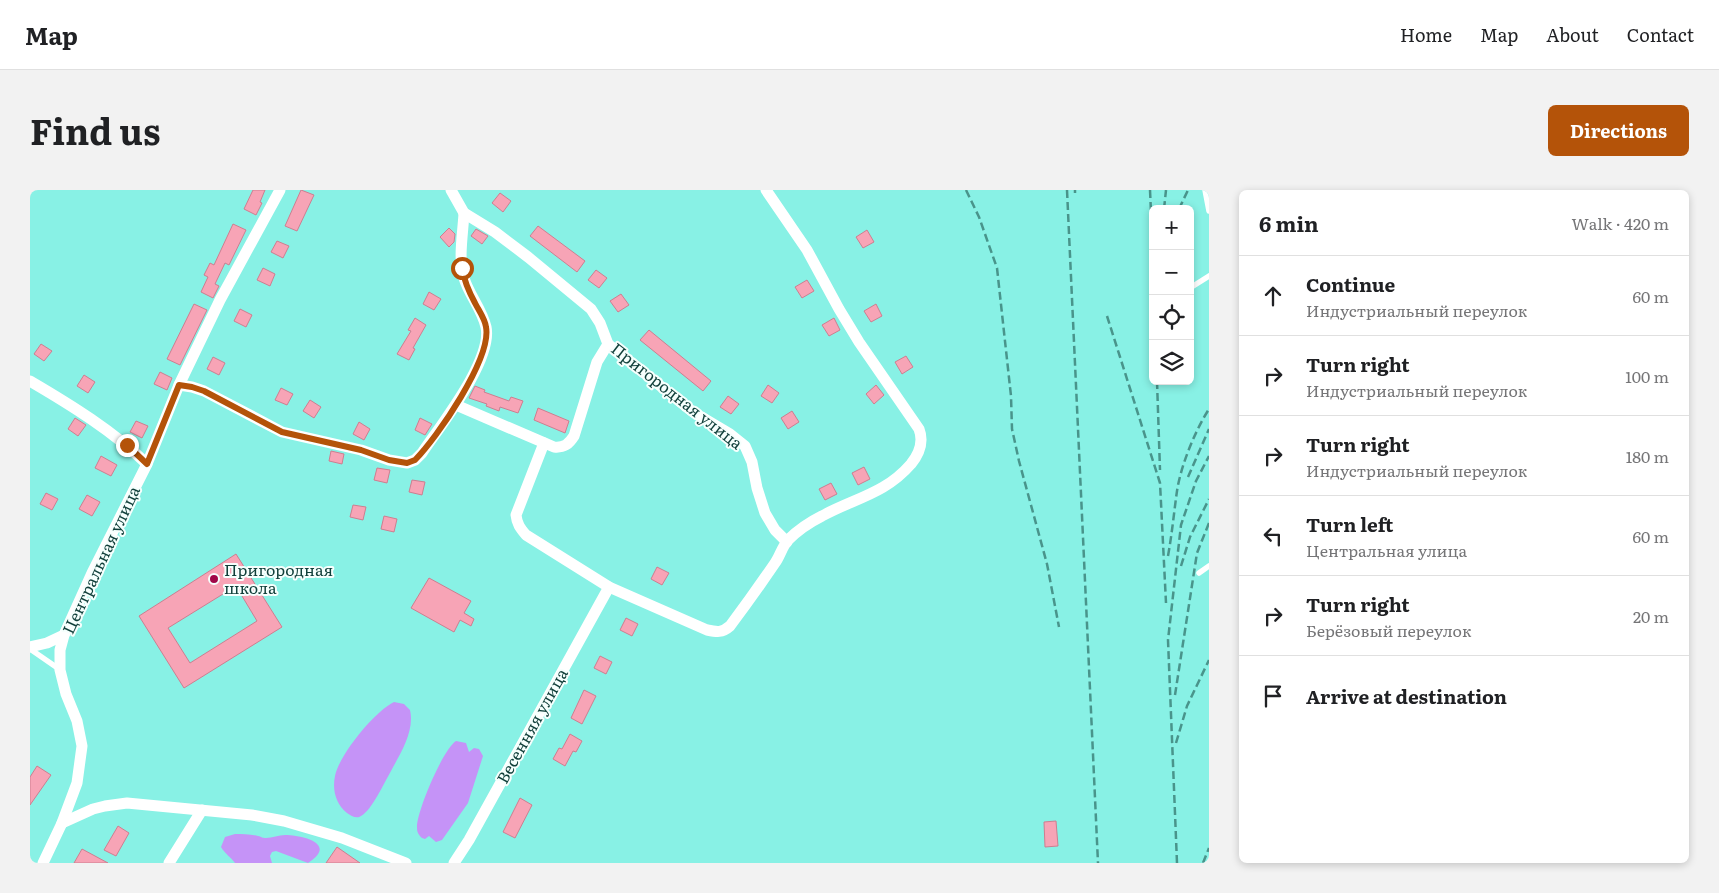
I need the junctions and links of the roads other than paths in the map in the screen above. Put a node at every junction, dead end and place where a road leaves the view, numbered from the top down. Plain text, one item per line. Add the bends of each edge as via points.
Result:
1 (280, 190) edge
2 (451, 190) edge
3 (766, 190) edge
4 (1205, 190) edge
5 (1209, 211) edge
6 (464, 213) junction
7 (1209, 276) edge
8 (1194, 285) edge
9 (608, 344) junction
10 (30, 381) edge
11 (179, 385) junction
12 (456, 405) junction
13 (544, 443) junction
14 (147, 464) junction
15 (787, 542) junction
16 (1209, 566) edge
17 (1199, 572) dead end
18 (609, 587) junction
19 (64, 635) junction
20 (30, 648) edge
21 (60, 670) junction
22 (202, 810) junction
23 (62, 823) junction
24 (43, 863) edge
25 (169, 863) edge
26 (406, 863) edge
27 (454, 863) edge

1 - 11 street, Центральная улица via 220,300
2 - 6 street, Пригородная улица
3 - 15 street via 803,244 859,342 916,423 922,441 916,458 886,486 824,515
4 - 5 lane
6 - 9 street, Пригородная улица via 495,232 574,294 597,317
6 - 12 street via 462,268 486,328 486,342 480,361
7 - 8 lane
9 - 13 street via 597,362 570,443 560,448
9 - 15 street, Пригородная улица via 693,412 745,446 765,513
10 - 14 street via 90,418
11 - 12 street via 204,391 282,432 407,463 422,453
11 - 14 street, Центральная улица
12 - 13 street
13 - 18 street via 516,515 517,523 526,535
14 - 19 street, Центральная улица
15 - 18 street via 777,561 724,631 707,630
16 - 17 lane
18 - 27 street, Весенняя улица
19 - 20 street
19 - 21 street, Центральная улица
20 - 21 lane
21 - 23 street, Центральная улица via 82,746 77,784
22 - 23 street via 122,804 94,809
22 - 25 street
22 - 26 street via 284,821 342,838
23 - 24 street, Центральная улица

